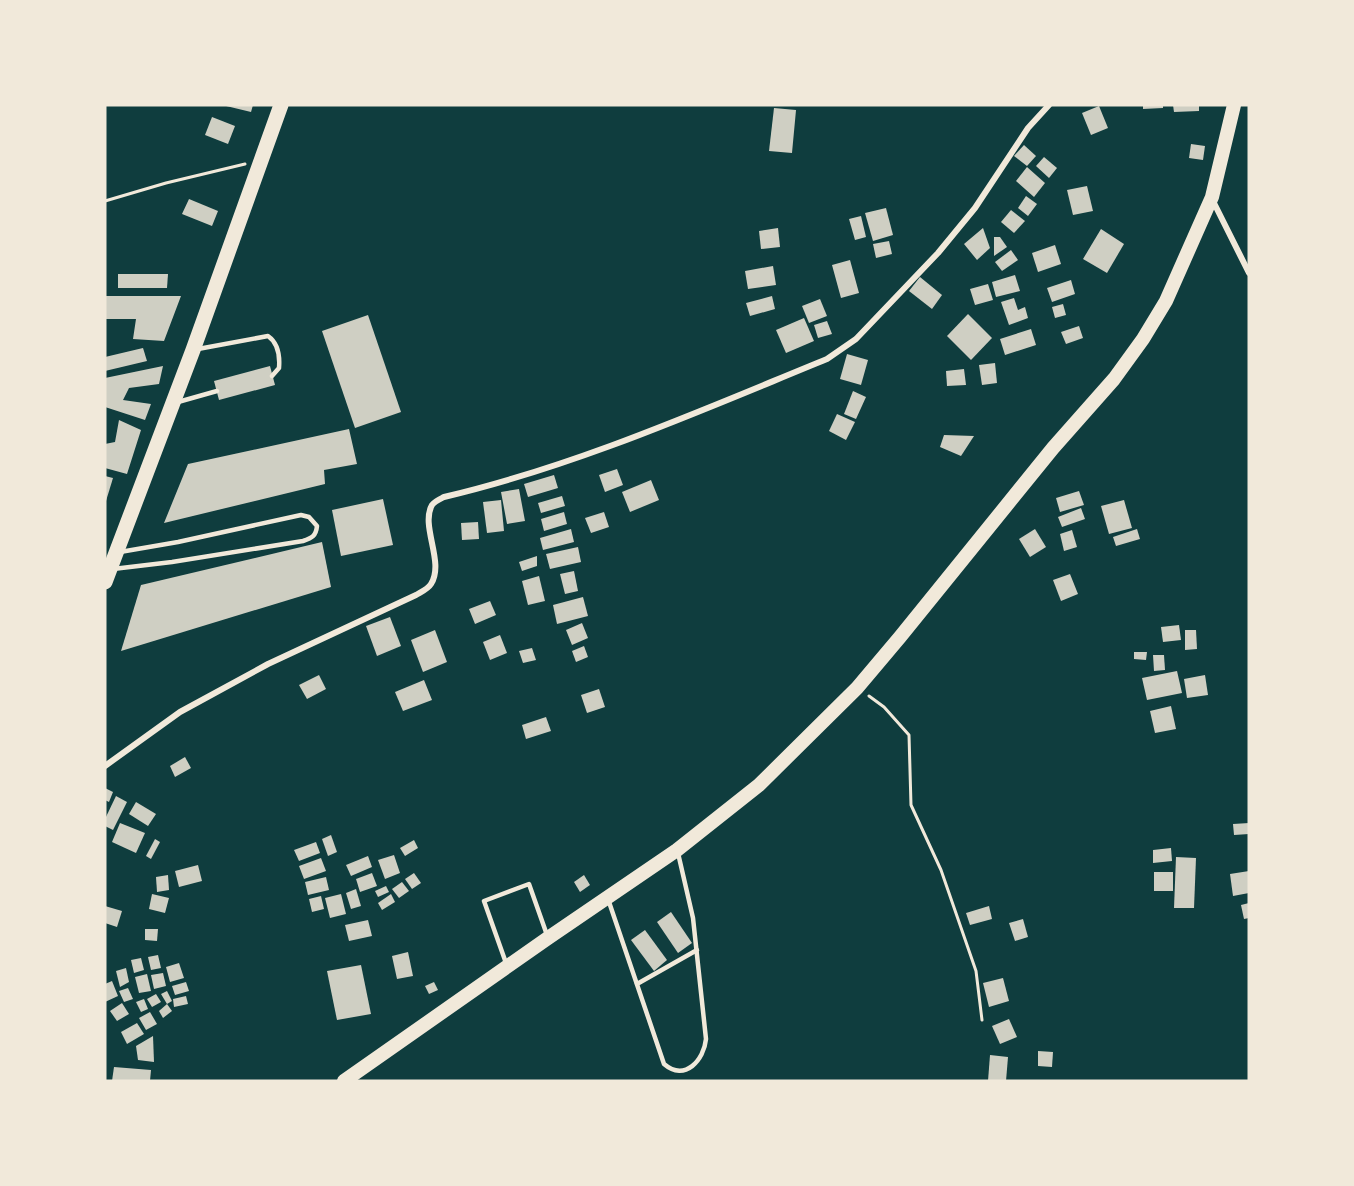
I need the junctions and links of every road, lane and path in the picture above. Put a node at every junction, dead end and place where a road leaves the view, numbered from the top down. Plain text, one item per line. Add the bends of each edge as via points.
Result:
1 (1048, 105) edge
2 (1234, 105) edge
3 (280, 106) edge
4 (261, 161) junction
5 (1212, 197) junction
6 (105, 201) edge
7 (1249, 273) edge
8 (193, 350) junction
9 (272, 376) dead end
10 (217, 392) dead end
11 (173, 404) junction
12 (116, 553) junction
13 (107, 575) edge
14 (857, 687) junction
15 (105, 766) edge
16 (677, 850) junction
17 (608, 898) junction
18 (548, 938) junction
19 (697, 950) junction
20 (507, 967) junction
21 (637, 984) junction
22 (982, 1020) dead end
23 (344, 1081) edge

1 - 15 street via 945,244 856,339 841,350 700,411 571,460 444,496 431,506 435,571 426,589 268,664 189,707
2 - 5 main road
3 - 4 highway
4 - 6 path
4 - 8 highway
5 - 7 street
5 - 14 main road via 1166,301 1143,339
8 - 9 lane via 268,336 274,341 278,356 279,368
8 - 11 highway
10 - 11 lane
11 - 12 highway
12 - 13 highway
12 - 13 lane via 301,515 317,526 316,533 303,541
14 - 16 main road via 759,785
14 - 22 path via 884,707 909,735 911,805 941,870 976,971
16 - 17 main road
16 - 19 lane
17 - 18 main road
17 - 21 lane
18 - 20 main road
18 - 20 lane via 529,884 484,901
19 - 21 lane
19 - 21 lane via 706,1039 701,1059 692,1067 671,1070 664,1064
20 - 23 main road

